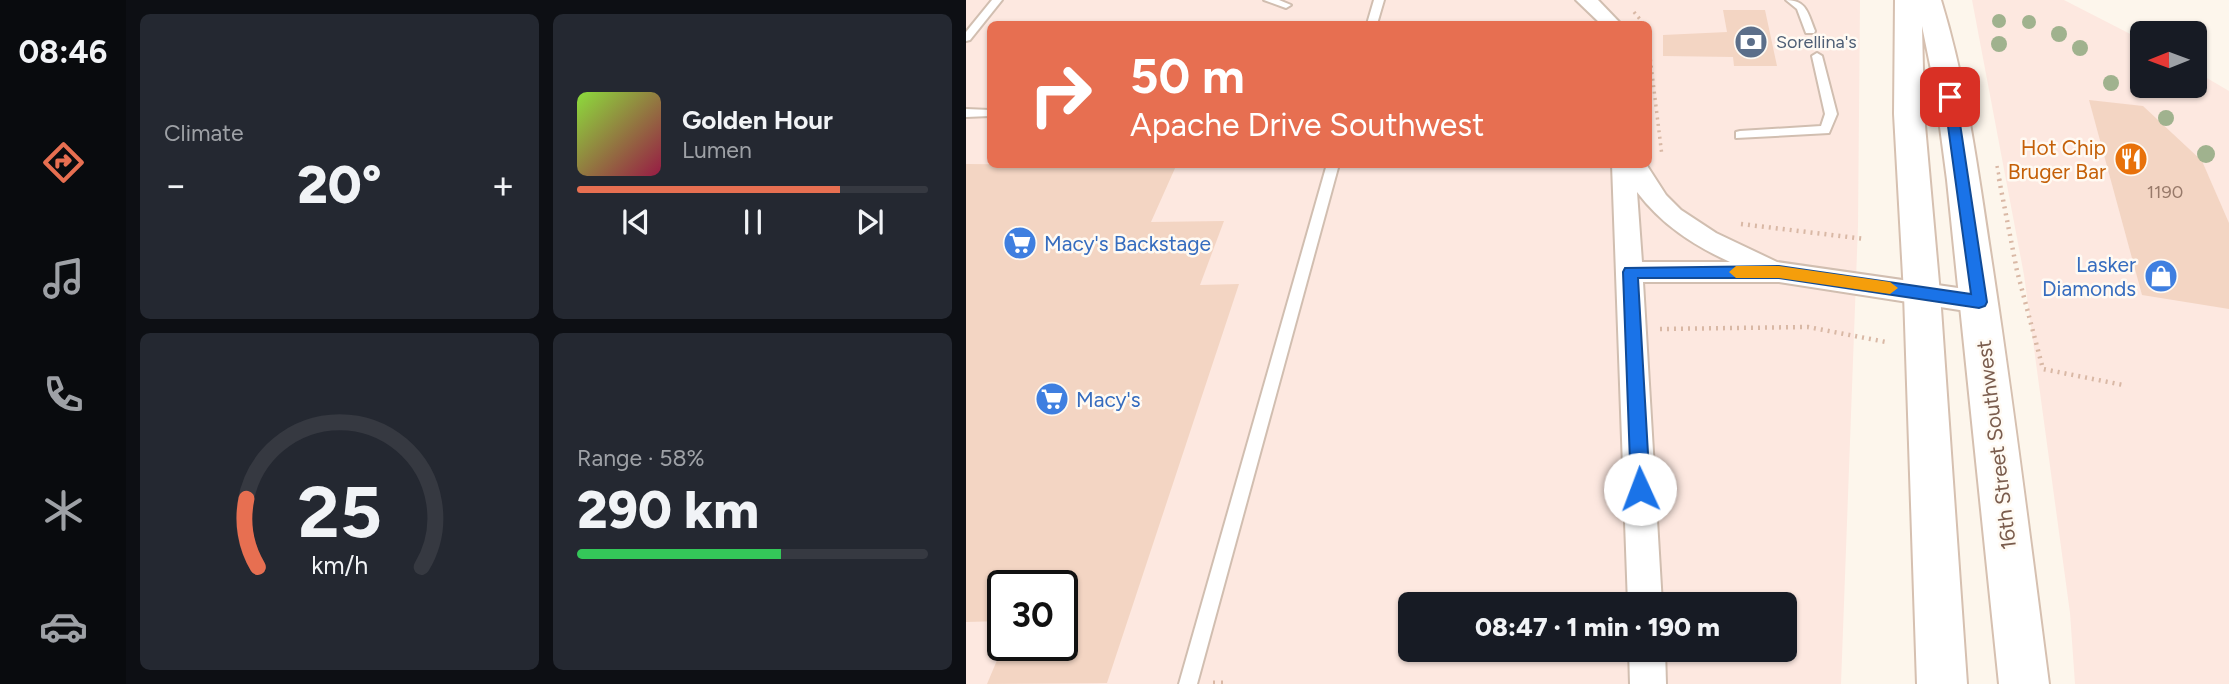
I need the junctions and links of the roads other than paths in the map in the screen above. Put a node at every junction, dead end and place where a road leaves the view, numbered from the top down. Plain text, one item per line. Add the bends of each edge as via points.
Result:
1 (997, 0) edge
2 (1269, 0) edge
3 (1379, 0) edge
4 (1586, 0) edge
5 (1791, 0) edge
6 (1908, 0) edge
7 (1928, 0) edge
8 (1286, 5) dead end
9 (1373, 21) edge
10 (1608, 21) edge
11 (1810, 31) dead end
12 (966, 38) edge
13 (1817, 55) dead end
14 (966, 113) edge
15 (987, 113) edge
16 (1740, 135) dead end
17 (1332, 168) edge
18 (1624, 168) edge
19 (1636, 168) edge
20 (1630, 272) junction
21 (1779, 272) junction
22 (1922, 294) junction
23 (1979, 302) junction
24 (1644, 592) edge
25 (1647, 662) edge
26 (1188, 684) edge
27 (1648, 684) edge
28 (1942, 684) edge
29 (2024, 684) edge

1 - 12 lane
2 - 8 lane
3 - 9 lane
4 - 10 street
5 - 11 lane via 1801,8
6 - 22 main road via 1909,114
7 - 23 main road, 16th Street Southwest via 1942,47
13 - 16 lane via 1831,114 1825,130
14 - 15 lane
17 - 26 lane
18 - 20 street
19 - 21 street via 1655,201 1676,221 1710,242
20 - 21 street
20 - 24 street
21 - 22 street
22 - 23 street
22 - 28 main road
23 - 29 main road, 16th Street Southwest
25 - 27 street

